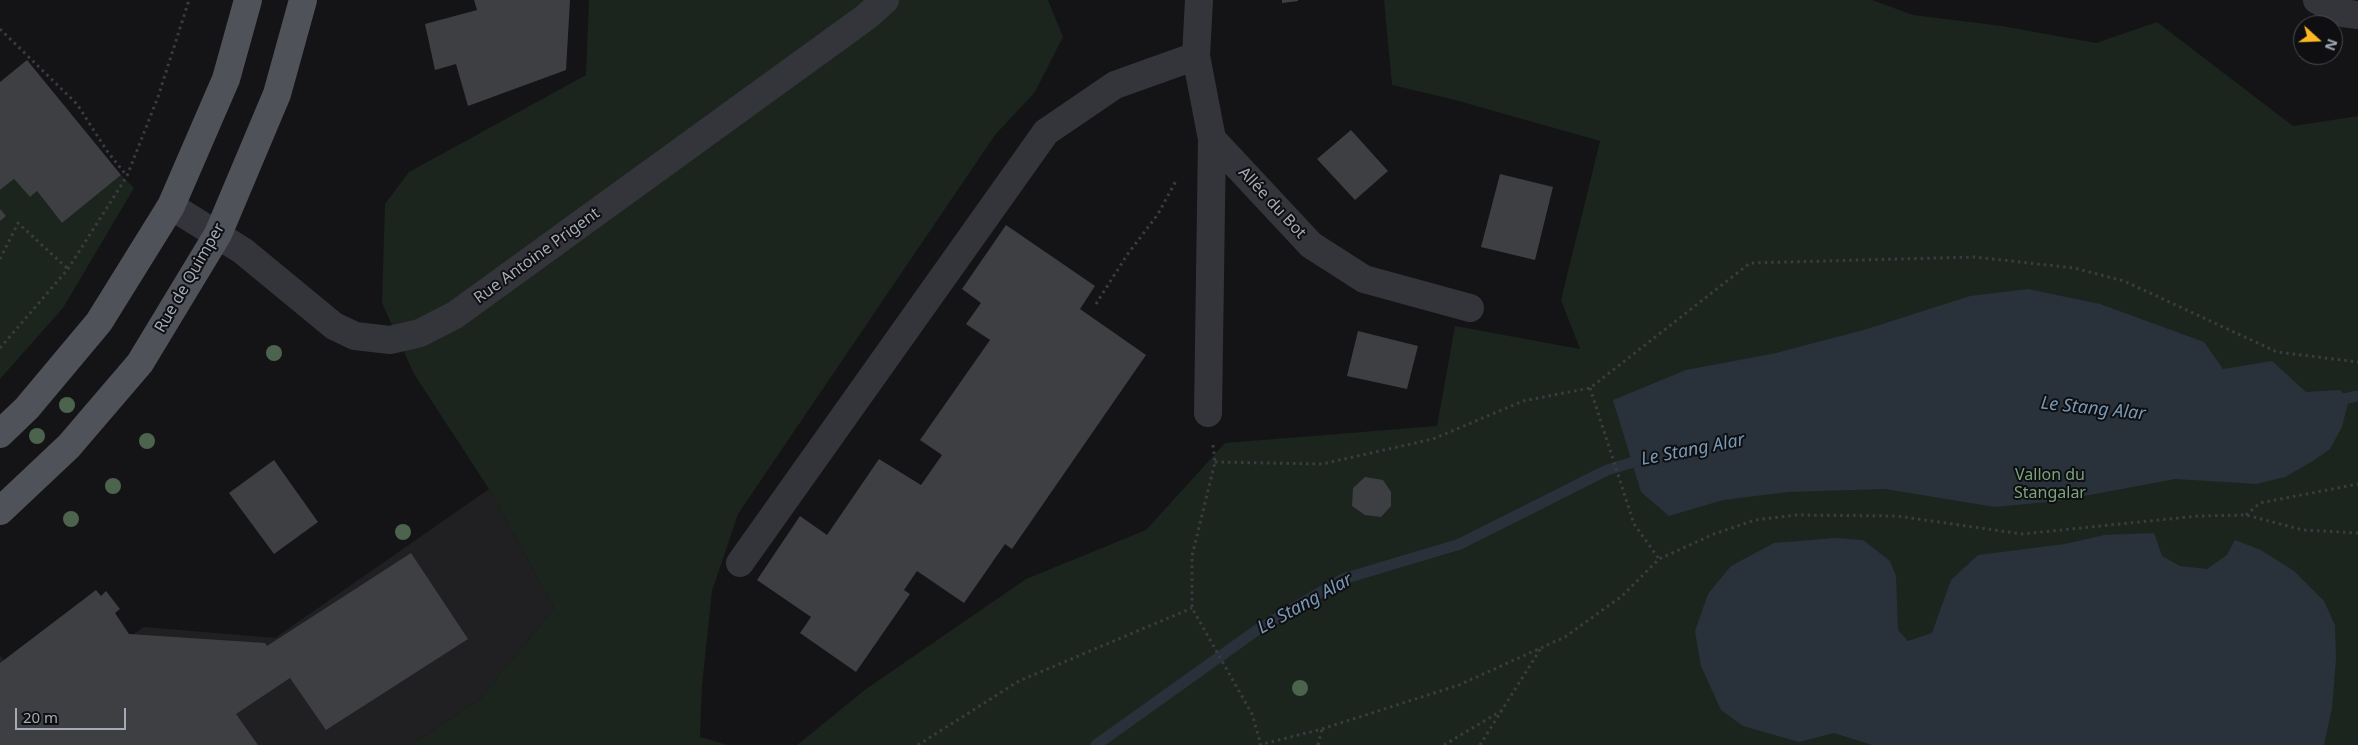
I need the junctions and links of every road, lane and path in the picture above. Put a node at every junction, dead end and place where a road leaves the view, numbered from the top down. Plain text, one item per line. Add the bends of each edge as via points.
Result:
1 (189, 0) edge
2 (248, 0) edge
3 (304, 0) edge
4 (885, 0) edge
5 (1199, 0) edge
6 (2317, 0) edge
7 (2358, 15) edge
8 (0, 29) edge
9 (1196, 56) junction
10 (1212, 139) junction
11 (127, 176) junction
12 (171, 206) junction
13 (218, 234) junction
14 (0, 259) edge
15 (68, 269) junction
16 (1096, 304) dead end
17 (1470, 308) dead end
18 (0, 348) edge
19 (2358, 362) edge
20 (1590, 388) junction
21 (1208, 414) joint
22 (0, 434) edge
23 (1215, 462) junction
24 (2358, 484) edge
25 (0, 511) edge
26 (2246, 515) junction
27 (2358, 533) edge
28 (1659, 559) junction
29 (740, 563) dead end
30 (1192, 608) junction
31 (1541, 648) junction
32 (1501, 711) junction
33 (1322, 729) junction
34 (918, 745) edge
35 (1260, 745) edge
36 (1318, 745) edge
37 (1444, 745) edge
38 (1480, 745) edge

1 - 11 path via 158,97
2 - 12 main road via 226,79
3 - 13 main road, Rue de Quimper via 277,94
4 - 13 street, Rue Antoine Prigent via 455,316 420,334 390,340 356,336 334,326
5 - 9 street
6 - 7 street via 2343,13
8 - 11 path via 77,104
9 - 10 street
9 - 29 street via 1115,85 1046,132
10 - 16 path via 1174,182 1158,214 1127,254
10 - 17 street, Allée du Bot via 1311,245 1364,279
10 - 21 street
11 - 15 path
12 - 13 street, Rue Antoine Prigent
12 - 22 main road via 99,322 27,408
13 - 25 main road, Rue de Quimper via 140,363 70,446
14 - 15 path via 18,223
15 - 18 path
19 - 20 path via 2277,352 2124,281 2074,268 1975,257 1760,262 1750,263
20 - 23 path via 1523,401 1433,439 1322,464
20 - 28 path via 1634,524
21 - 23 path
23 - 30 path via 1192,556
24 - 26 path via 2260,503
26 - 27 path via 2303,530
26 - 28 path via 2198,516 2022,534 1897,516 1796,515 1747,523
28 - 31 path via 1622,596 1565,637
30 - 34 path via 1019,681
30 - 35 path via 1252,714
31 - 32 path
31 - 33 path via 1459,685
32 - 37 path
32 - 38 path
33 - 35 path
33 - 36 path

